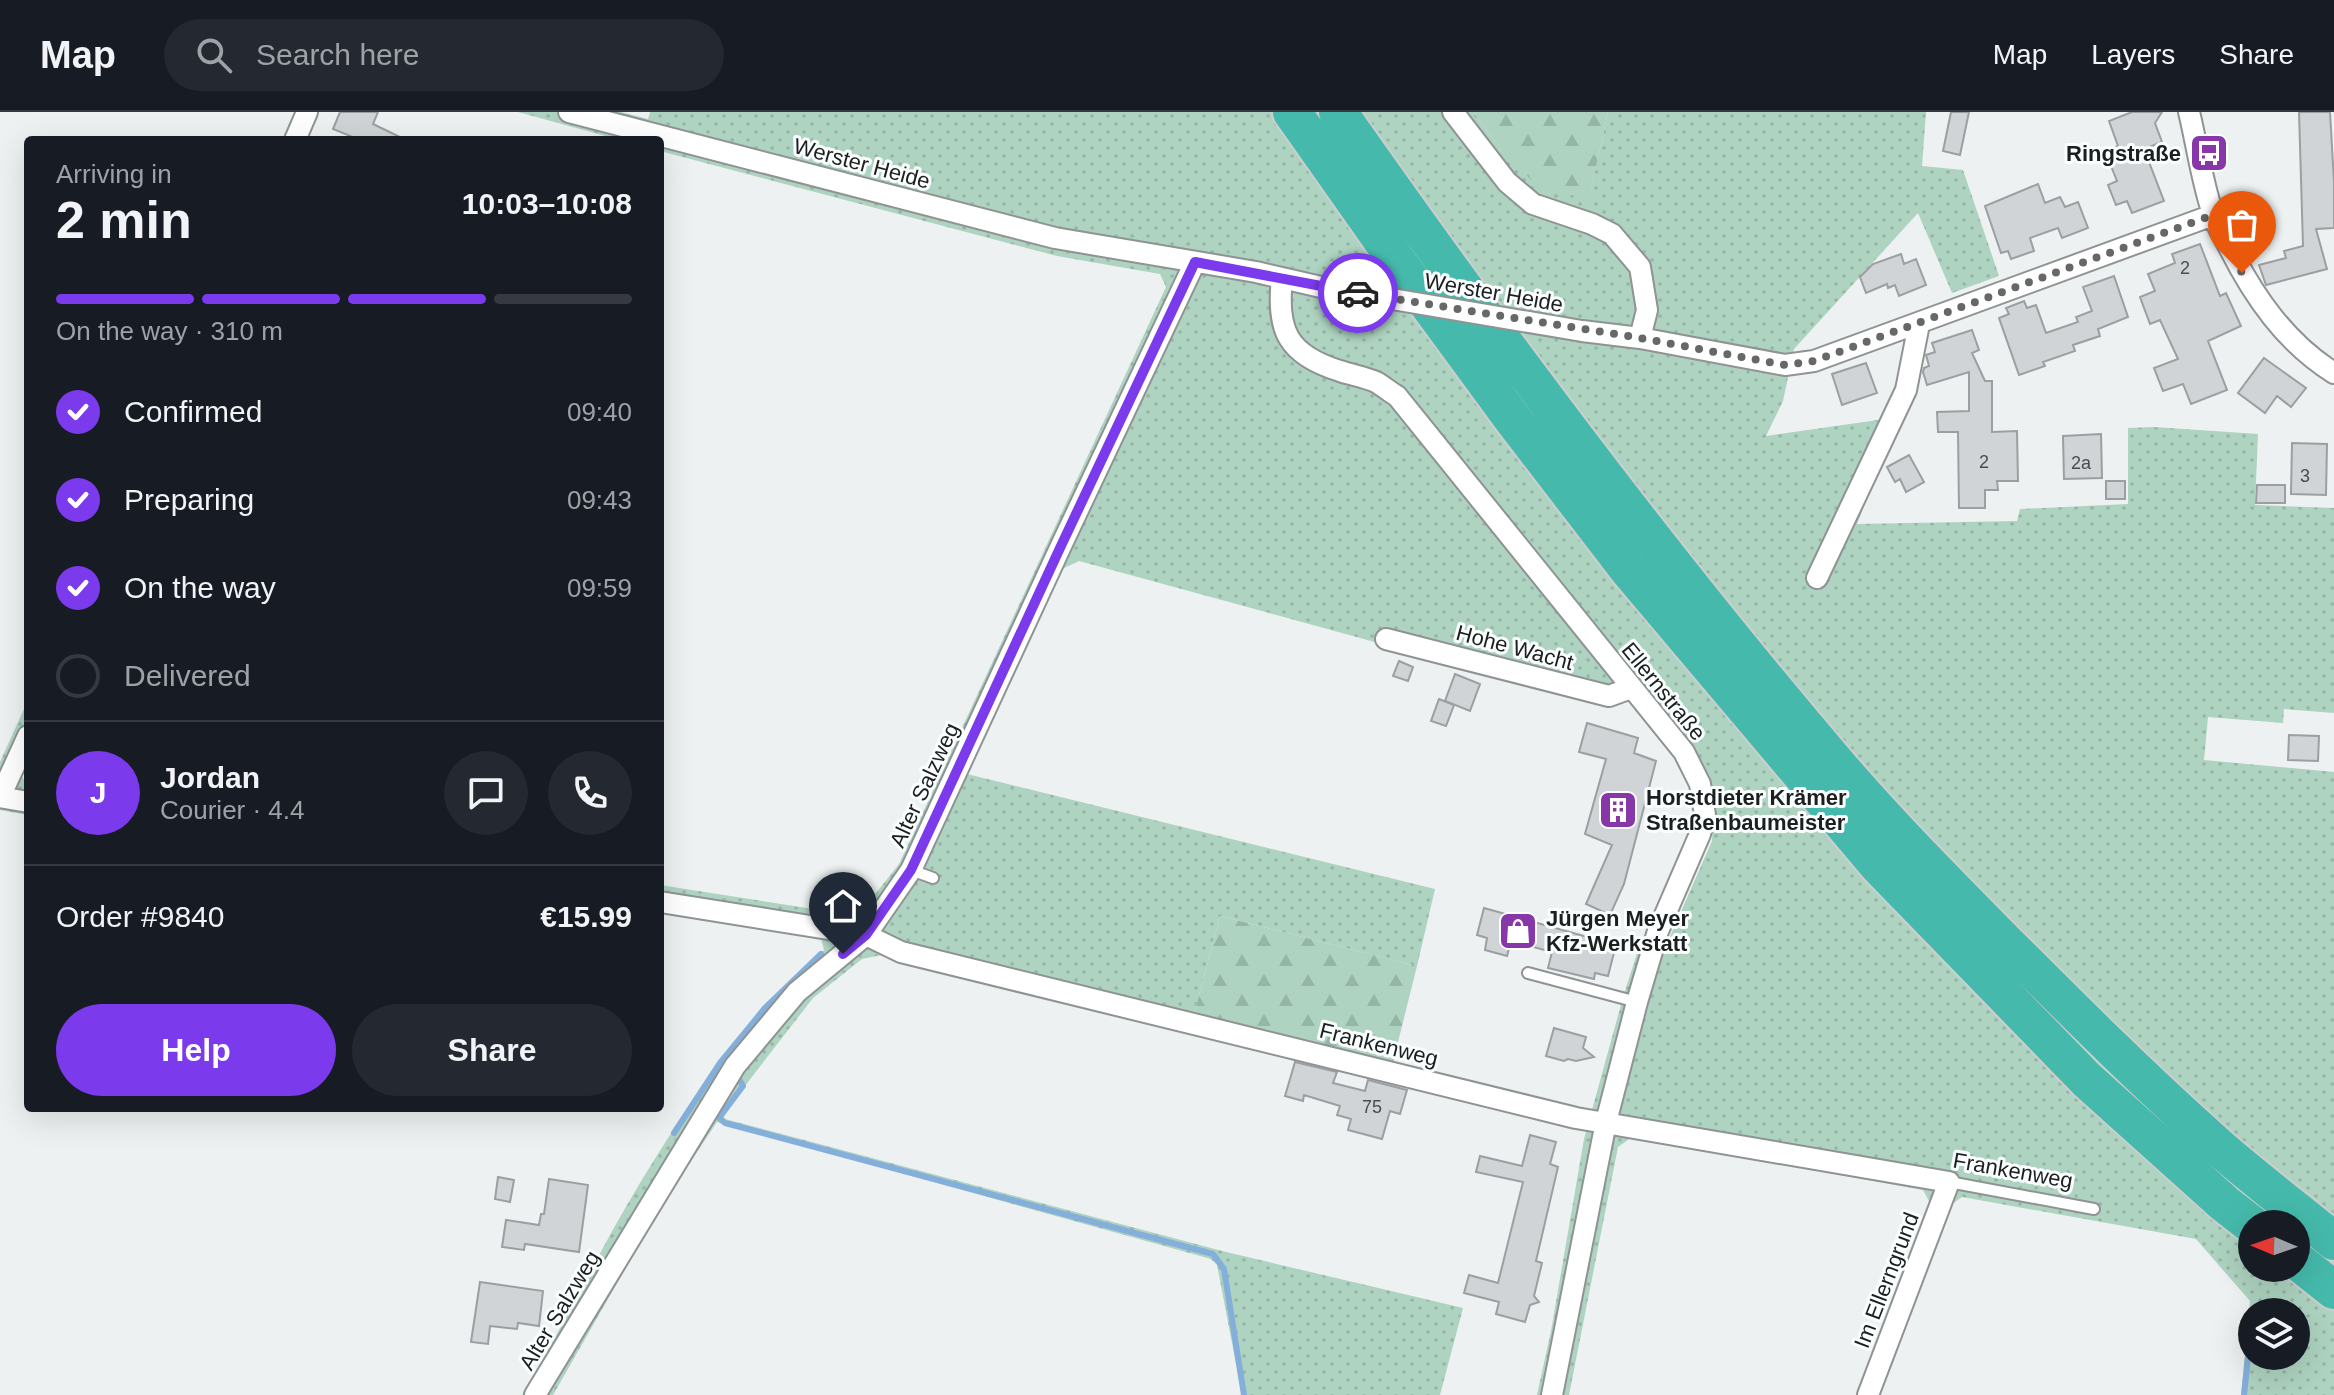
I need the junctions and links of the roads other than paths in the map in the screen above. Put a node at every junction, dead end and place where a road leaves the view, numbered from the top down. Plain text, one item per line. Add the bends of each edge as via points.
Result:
1 (307, 112) edge
2 (569, 112) edge
3 (1292, 112) edge
4 (1338, 112) edge
5 (1453, 112) edge
6 (2189, 112) edge
7 (297, 136) edge
8 (662, 136) edge
9 (664, 137) edge
10 (2213, 215) junction
11 (1195, 262) junction
12 (1282, 278) junction
13 (1919, 324) junction
14 (1640, 338) junction
15 (2334, 373) edge
16 (1817, 578) dead end
17 (1386, 639) dead end
18 (1631, 688) junction
19 (24, 745) edge
20 (0, 797) edge
21 (24, 801) edge
22 (911, 870) junction
23 (933, 878) dead end
24 (664, 903) edge
25 (866, 935) junction
26 (1528, 973) dead end
27 (1637, 1002) junction
28 (1606, 1122) junction
29 (1949, 1182) junction
30 (2094, 1209) dead end
31 (2238, 1214) edge
32 (2334, 1241) edge
33 (2310, 1271) edge
34 (2334, 1290) edge
35 (535, 1395) edge
36 (1552, 1395) edge
37 (1868, 1395) edge

1 - 7 street
2 - 8 street, Werster Heide
3 - 31 highway via 1628,569 1878,865 2087,1080
4 - 32 highway via 1572,436 1838,765 2109,1047
5 - 14 street via 1507,182 1533,204 1612,234 1640,267 1647,310
6 - 10 street
9 - 11 street, Werster Heide via 1055,238
10 - 13 street, Werster Heide
10 - 15 street via 2271,317
11 - 12 street, Werster Heide
11 - 22 street, Alter Salzweg
12 - 14 street, Werster Heide, bridge
12 - 18 street, Ellernstraße via 1282,323 1290,340 1310,360 1374,381 1397,396
13 - 14 street, Werster Heide via 1814,361 1785,365
13 - 16 street via 1906,390
17 - 18 street, Hohe Wacht via 1609,696
18 - 27 street, Ellernstraße via 1684,752 1700,784 1705,815 1658,931
19 - 20 street
20 - 21 street
22 - 23 lane
22 - 25 street, Alter Salzweg
24 - 25 street, Frankenweg
25 - 28 street, Frankenweg via 901,952
25 - 35 street, Alter Salzweg via 797,992 735,1066
26 - 27 lane
27 - 28 street, Ellernstraße
28 - 29 street, Frankenweg
28 - 36 street, Ellernstraße
29 - 30 lane, Frankenweg
29 - 37 street, Im Ellerngrund
33 - 34 highway

